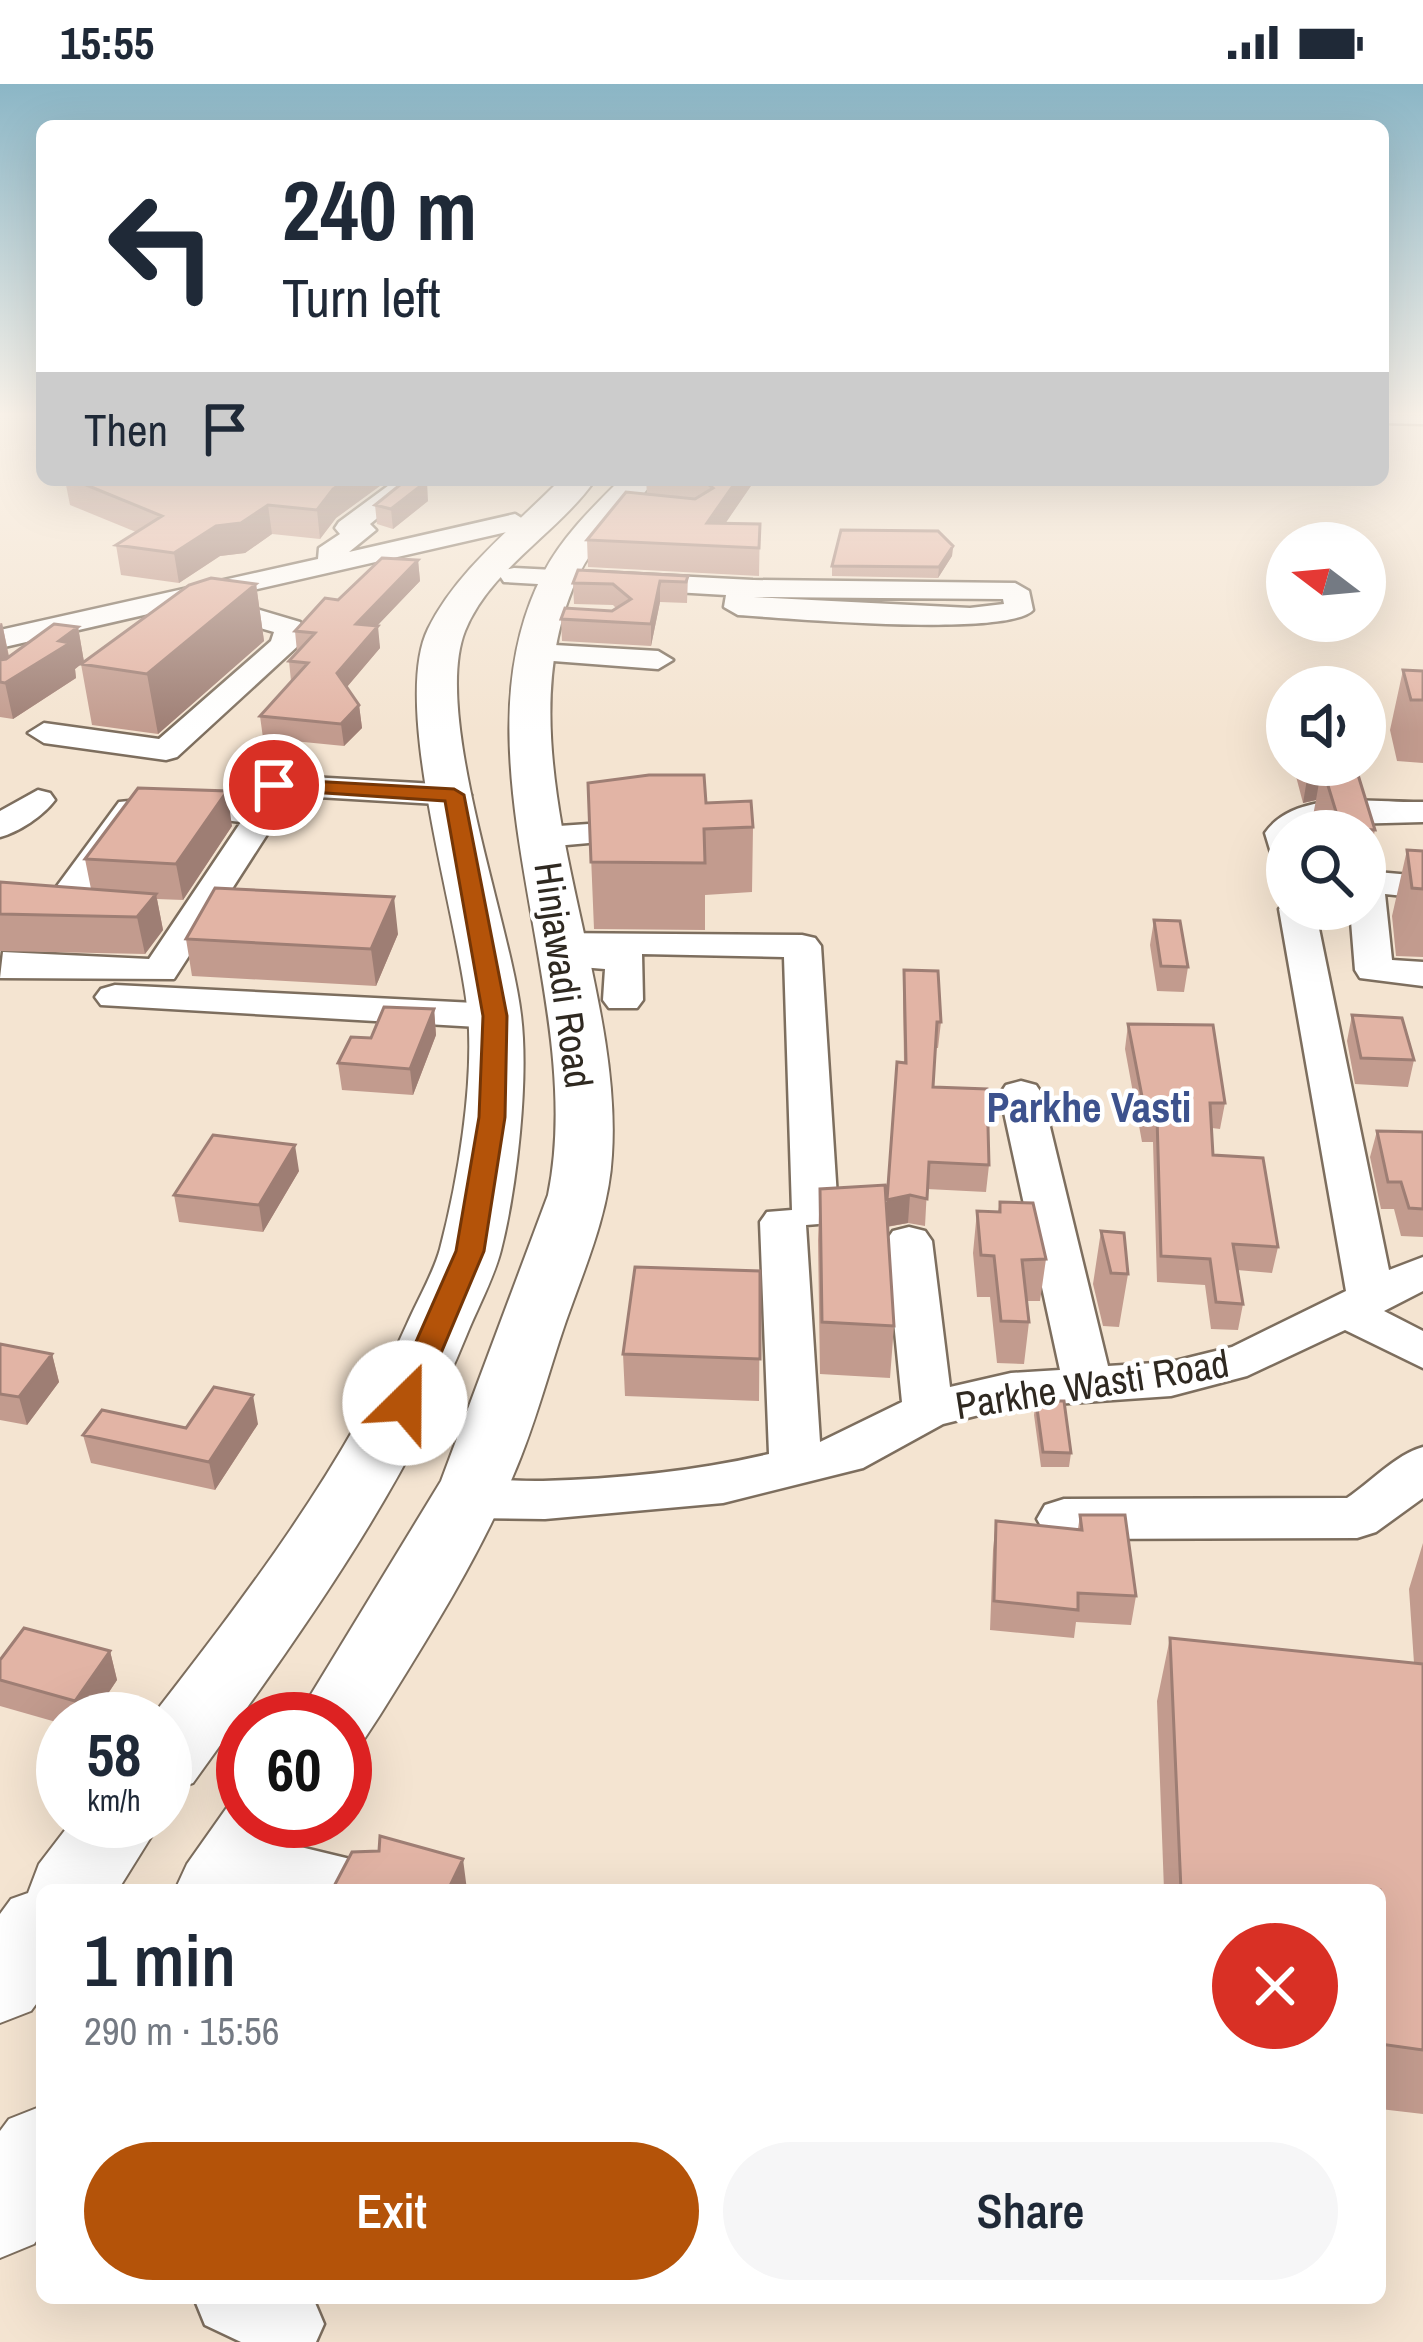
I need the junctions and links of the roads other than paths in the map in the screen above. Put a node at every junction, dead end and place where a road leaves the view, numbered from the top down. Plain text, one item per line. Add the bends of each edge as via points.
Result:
1 (357, 521) edge
2 (543, 521) edge
3 (553, 521) edge
4 (569, 521) edge
5 (533, 551) junction
6 (712, 562) edge
7 (306, 570) junction
8 (261, 580) junction
9 (753, 588) junction
10 (243, 614) junction
11 (86, 621) junction
12 (205, 626) edge
13 (0, 639) edge
14 (535, 651) junction
15 (34, 658) edge
16 (658, 660) dead end
17 (79, 708) edge
18 (454, 795) junction
19 (38, 800) dead end
20 (1423, 812) edge
21 (1386, 813) edge
22 (254, 814) junction
23 (0, 827) edge
24 (633, 831) edge
25 (544, 837) junction
26 (1422, 880) edge
27 (19, 906) edge
28 (58, 909) junction
29 (104, 911) edge
30 (150, 914) edge
31 (196, 917) junction
32 (1300, 930) edge
33 (565, 950) junction
34 (0, 967) edge
35 (1423, 974) edge
36 (0, 992) edge
37 (623, 1000) dead end
38 (495, 1016) junction
39 (1021, 1094) dead end
40 (909, 1241) dead end
41 (470, 1251) junction
42 (557, 1258) junction
43 (1423, 1271) edge
44 (1358, 1305) junction
45 (1423, 1352) edge
46 (1087, 1382) junction
47 (928, 1410) junction
48 (796, 1468) junction
49 (1416, 1487) edge
50 (468, 1498) junction
51 (1064, 1519) dead end
52 (351, 1692) edge
53 (192, 1724) edge
54 (100, 1848) edge
55 (240, 1857) edge
56 (73, 1884) edge
57 (349, 1884) edge
58 (36, 1934) edge
59 (0, 1983) edge

1 - 7 street via 348,528 363,530
2 - 5 main road
3 - 5 main road
4 - 5 main road
5 - 6 street
5 - 7 street
5 - 9 street
5 - 14 main road
5 - 14 main road, Hinjawadi Road via 480,635
5 - 18 main road, Hinjawadi Road via 470,591 445,632 440,738
7 - 8 street
8 - 10 street via 274,592
8 - 11 street
9 - 9 street via 740,592 738,608 970,617 1019,610 1015,591
10 - 12 street
10 - 17 street via 290,628 285,644 166,750 44,733
11 - 13 street
11 - 15 street
14 - 16 street
14 - 25 main road, Hinjawadi Road
18 - 22 street via 274,785
18 - 38 main road, Hinjawadi Road
19 - 23 street
20 - 21 street
22 - 28 street via 131,809
22 - 31 street via 260,819
24 - 25 street
25 - 33 main road, Hinjawadi Road
26 - 35 street via 1366,881 1374,970
27 - 28 street
28 - 29 street
30 - 31 street
31 - 34 street via 160,971
32 - 44 street
33 - 37 street via 625,957
33 - 42 main road, Hinjawadi Road via 577,1003 584,1148
33 - 48 street via 802,946
36 - 38 street
38 - 41 main road, Hinjawadi Road via 492,1117
39 - 46 street
40 - 47 street
41 - 42 main road
41 - 53 main road, Hinjawadi Road via 405,1403 295,1586
42 - 50 main road, Hinjawadi Road
43 - 44 street, Parkhe Wasti Road
44 - 45 street
44 - 46 street, Parkhe Wasti Road via 1247,1360 1171,1379
46 - 47 street, Parkhe Wasti Road
47 - 48 street, Parkhe Wasti Road via 844,1455
48 - 50 street, Parkhe Wasti Road via 723,1484 545,1500
49 - 51 street via 1357,1518
50 - 52 main road, Hinjawadi Road
54 - 56 main road
55 - 57 street
58 - 59 main road

